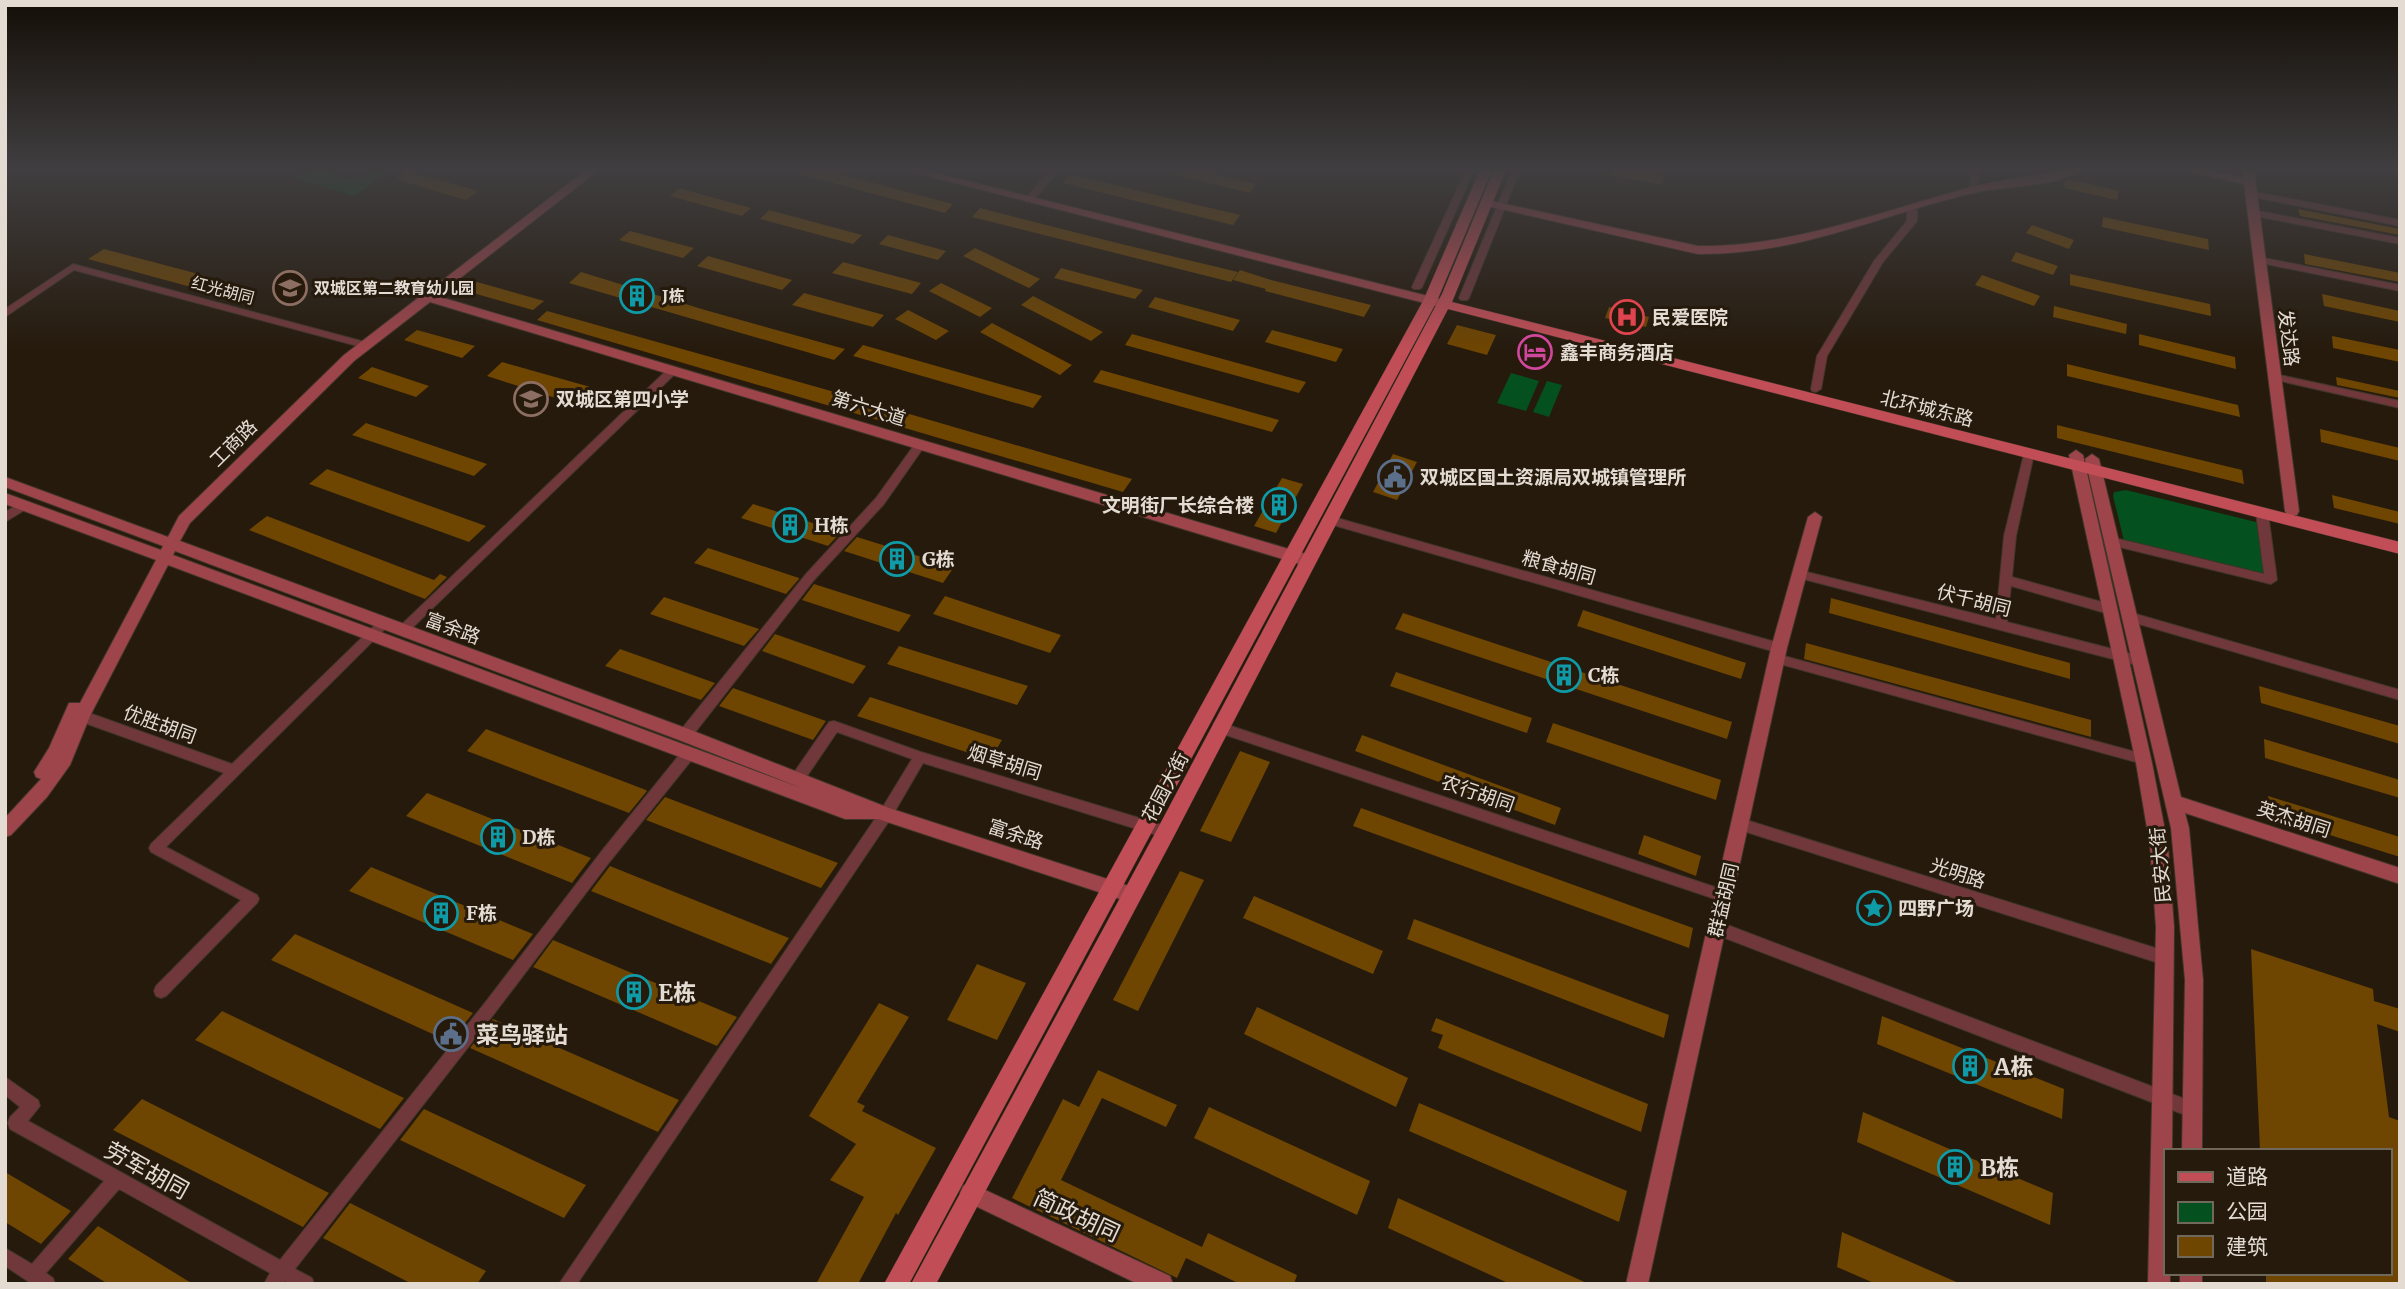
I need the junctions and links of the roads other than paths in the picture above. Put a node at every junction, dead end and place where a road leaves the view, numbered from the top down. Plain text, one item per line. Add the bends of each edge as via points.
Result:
1 (504, 230) edge
2 (511, 230) edge
3 (1169, 230) edge
4 (1169, 230) edge
5 (1456, 230) edge
6 (1464, 230) edge
7 (1473, 230) edge
8 (1485, 230) edge
9 (1609, 230) edge
10 (1834, 230) edge
11 (1904, 230) edge
12 (2255, 230) edge
13 (2343, 230) edge
14 (2400, 241) edge
15 (2259, 260) junction
16 (2400, 288) edge
17 (422, 295) junction
18 (1440, 296) junction
19 (5, 314) edge
20 (360, 344) junction
21 (673, 370) junction
22 (2275, 377) junction
23 (1816, 388) junction
24 (2400, 405) edge
25 (921, 444) junction
26 (2029, 454) junction
27 (2085, 463) junction
28 (5, 482) edge
29 (5, 498) edge
30 (24, 505) junction
31 (2292, 511) junction
32 (2262, 513) junction
33 (1815, 517) dead end
34 (5, 518) edge
35 (1330, 520) junction
36 (2400, 538) edge
37 (2111, 541) junction
38 (2400, 548) edge
39 (163, 549) junction
40 (1300, 558) junction
41 (1800, 574) junction
42 (2006, 580) junction
43 (2109, 608) junction
44 (2129, 617) junction
45 (2001, 625) junction
46 (377, 630) junction
47 (402, 631) junction
48 (1778, 653) junction
49 (2119, 655) junction
50 (2140, 661) junction
51 (2400, 695) edge
52 (77, 714) junction
53 (1219, 727) junction
54 (685, 735) junction
55 (689, 753) junction
56 (920, 757) junction
57 (2143, 759) junction
58 (234, 771) junction
59 (798, 778) junction
60 (2174, 802) junction
61 (886, 814) junction
62 (5, 818) edge
63 (1740, 824) junction
64 (1145, 826) junction
65 (5, 830) edge
66 (1166, 832) junction
67 (2400, 876) edge
68 (1111, 887) junction
69 (1132, 895) junction
70 (1724, 896) junction
71 (1717, 928) junction
72 (2165, 958) junction
73 (162, 991) dead end
74 (5, 1085) edge
75 (2164, 1099) junction
76 (2193, 1110) junction
77 (2192, 1149) edge
78 (117, 1179) junction
79 (970, 1193) junction
80 (5, 1256) edge
81 (277, 1277) edge
82 (40, 1279) edge
83 (306, 1284) edge
84 (567, 1284) edge
85 (897, 1284) edge
86 (923, 1284) edge
87 (1162, 1284) edge
88 (1637, 1284) edge
89 (2159, 1284) edge

1 - 17 street, 工商路
2 - 17 street, 工商路
3 - 18 street
4 - 18 street
5 - 18 street
6 - 18 main road
7 - 18 main road
8 - 18 street
9 - 10 street via 1723,252
11 - 23 street via 1878,261 1822,356
12 - 15 street, 发达路
13 - 14 street
15 - 16 street
15 - 22 street, 发达路
17 - 20 street, 工商路
17 - 21 street, 第六大道
18 - 23 main road, 北环城东路
18 - 26 main road, 北环城东路
18 - 35 main road, 花园大街
18 - 40 main road, 花园大街
19 - 20 street, 红光胡同 via 73,267
20 - 39 street, 工商路 via 184,520
21 - 25 street, 第六大道
21 - 47 street
22 - 24 street
22 - 31 street, 发达路
23 - 27 main road, 北环城东路
25 - 40 street, 第六大道
25 - 54 street
26 - 27 main road, 北环城东路
26 - 42 street via 2010,536
27 - 31 main road, 北环城东路
27 - 32 main road, 北环城东路
27 - 37 street, 民安大街
27 - 43 street, 民安大街
28 - 39 street, 富余路
29 - 30 street, 富余路
30 - 34 street
30 - 39 street, 富余路
31 - 36 main road, 北环城东路
32 - 37 street via 2271,580
32 - 38 main road, 北环城东路
33 - 41 street, 群益胡同
35 - 40 main road, 花园大街
35 - 48 street, 粮食胡同
37 - 44 street, 民安大街
39 - 46 street, 富余路
39 - 52 street, 工商路
40 - 53 main road, 花园大街
40 - 64 main road, 花园大街
41 - 45 street, 伏千胡同
41 - 48 street, 群益胡同
42 - 43 street
42 - 45 street
43 - 49 street, 民安大街
44 - 50 street, 民安大街
44 - 51 street
45 - 49 street, 伏千胡同
46 - 47 street, 富余路
46 - 55 street, 富余路
46 - 58 street
47 - 54 street, 富余路
48 - 57 street, 粮食胡同
48 - 63 street, 群益胡同
49 - 50 street, 伏千胡同
49 - 57 street, 民安大街
50 - 60 street, 民安大街
52 - 58 street, 优胜胡同
52 - 62 street, 工商路 via 32,787
52 - 65 street, 工商路 via 64,760
53 - 66 main road, 花园大街
53 - 70 street, 农行胡同
54 - 59 street, 富余路
55 - 61 street, 富余路 via 845,812
55 - 81 street
56 - 59 street, 烟草胡同 via 834,726
56 - 61 street
56 - 64 street, 烟草胡同
57 - 72 street, 民安大街 via 2160,846
58 - 73 street via 156,848 252,899
59 - 61 street, 富余路
60 - 67 street, 英杰胡同
60 - 76 street, 民安大街 via 2192,942
61 - 68 street, 富余路
61 - 84 street
63 - 70 street, 群益胡同
63 - 72 street, 光明路
64 - 66 street, 烟草胡同
64 - 68 main road, 花园大街
66 - 69 main road, 花园大街
68 - 69 street, 富余路
68 - 85 main road, 花园大街
69 - 79 main road, 花园大街
70 - 71 street, 群益胡同
71 - 75 street
71 - 88 street, 群益胡同
72 - 75 street, 民安大街
74 - 78 street, 劳军胡同 via 32,1106 16,1123
75 - 76 street
75 - 89 street, 民安大街
76 - 77 street, 民安大街
78 - 81 street, 劳军胡同
78 - 82 street
79 - 86 main road, 花园大街
79 - 87 street, 简政胡同
80 - 82 street
81 - 83 street, 劳军胡同

